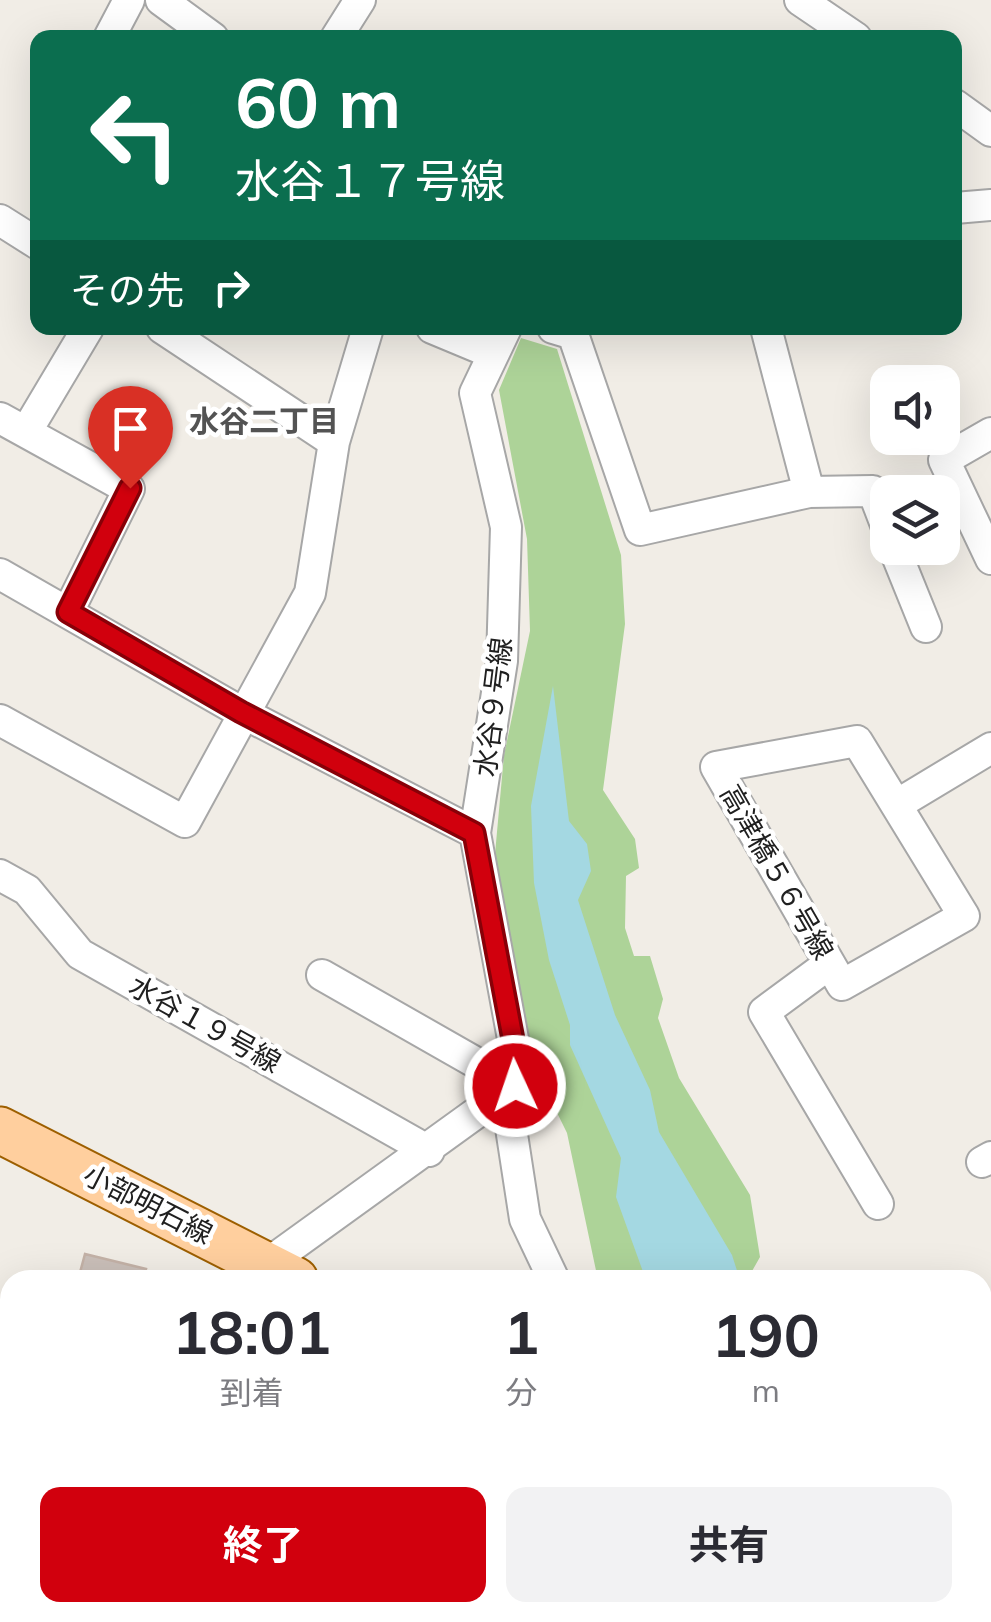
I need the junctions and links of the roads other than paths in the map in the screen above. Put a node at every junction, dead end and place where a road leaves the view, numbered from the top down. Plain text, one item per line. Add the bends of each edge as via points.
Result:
1 (129, 0) edge
2 (161, 0) edge
3 (360, 0) edge
4 (800, 0) edge
5 (112, 30) edge
6 (202, 30) edge
7 (341, 30) edge
8 (844, 30) edge
9 (962, 110) edge
10 (991, 131) edge
11 (991, 206) edge
12 (962, 208) edge
13 (0, 220) edge
14 (30, 239) edge
15 (83, 335) edge
16 (173, 335) edge
17 (366, 335) edge
18 (471, 335) edge
19 (573, 335) edge
20 (768, 335) edge
21 (499, 340) edge
22 (13, 425) edge
23 (991, 433) edge
24 (334, 442) junction
25 (809, 492) junction
26 (870, 492) edge
27 (991, 559) edge
28 (901, 565) edge
29 (0, 574) edge
30 (68, 612) junction
31 (926, 627) dead end
32 (241, 712) junction
33 (0, 720) edge
34 (991, 748) edge
35 (898, 804) junction
36 (474, 833) junction
37 (0, 875) edge
38 (829, 964) junction
39 (322, 976) dead end
40 (508, 1090) junction
41 (0, 1130) edge
42 (429, 1151) junction
43 (878, 1204) dead end
44 (276, 1270) edge
45 (282, 1270) edge
46 (549, 1270) edge

1 - 5 street
2 - 6 street
3 - 7 street
4 - 8 street
9 - 10 street
11 - 12 street
13 - 14 street
15 - 22 street
16 - 24 street
17 - 24 street
18 - 21 street
19 - 25 street via 640,530
20 - 25 street
21 - 36 street, 水谷９号線 via 475,393 506,526 502,661
22 - 30 street via 130,488
23 - 27 street via 944,460
24 - 32 street via 310,594
25 - 26 street
28 - 31 street
29 - 30 street
30 - 32 street
32 - 33 street via 185,822
32 - 36 street
34 - 35 street
35 - 38 street, 高津橋５６号線 via 964,916 842,985
35 - 38 street, 高津橋５６号線 via 857,740 716,767
36 - 40 street, 水谷９号線 via 518,1066
37 - 42 street, 水谷１９号線 via 26,890 80,954
38 - 43 street via 764,1012
39 - 40 street
40 - 42 street
40 - 46 street, 水谷９号線 via 524,1218
41 - 44 main road, 小部明石線
42 - 45 street

